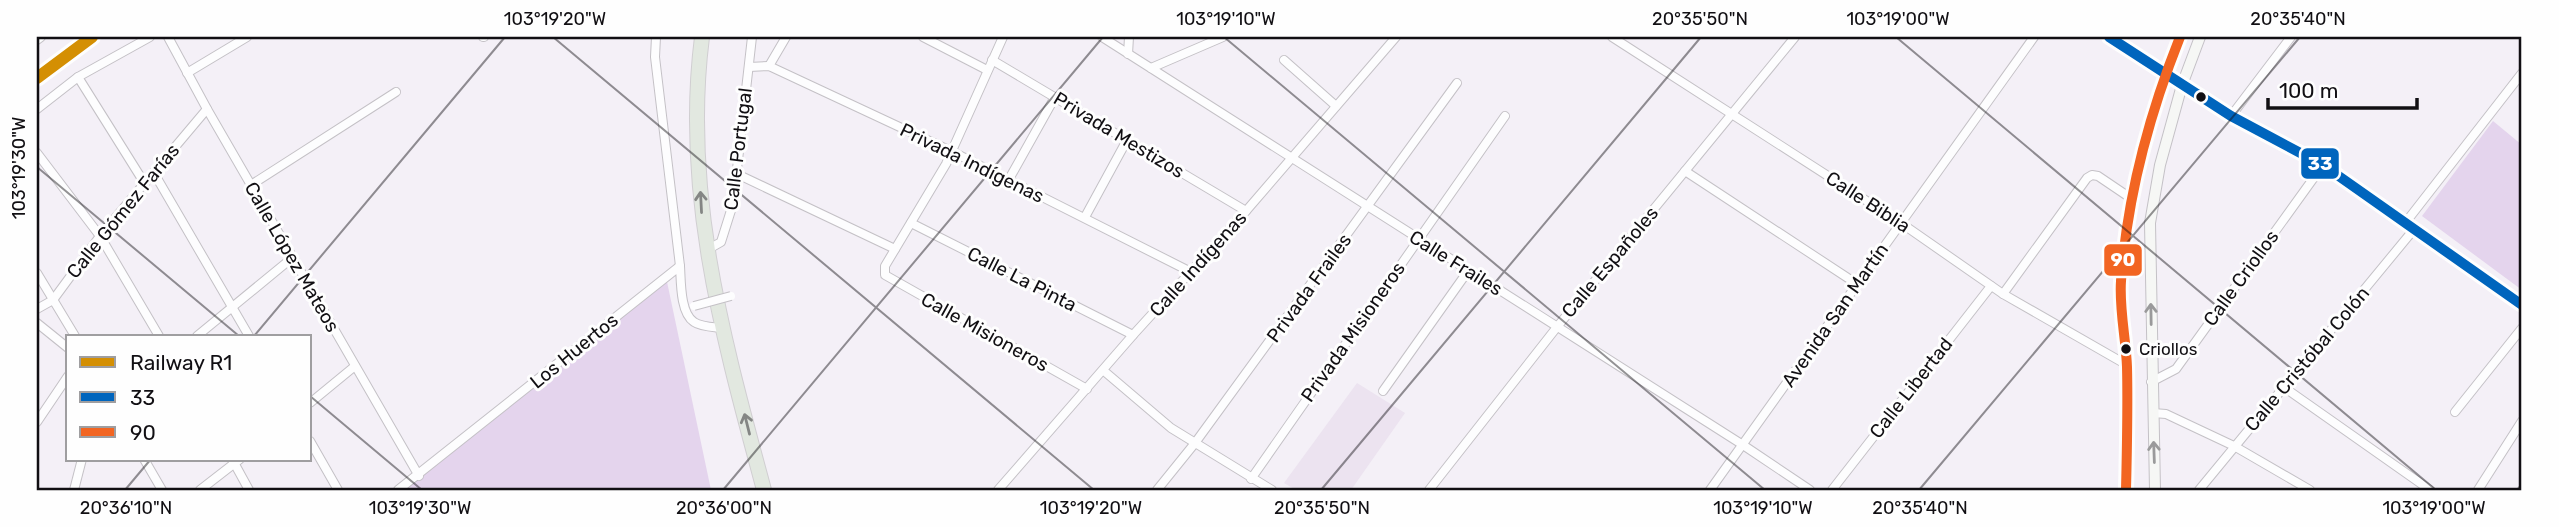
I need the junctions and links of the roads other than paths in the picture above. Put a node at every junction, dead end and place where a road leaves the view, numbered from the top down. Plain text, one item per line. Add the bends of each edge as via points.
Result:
1 (41, 37) edge
2 (150, 37) edge
3 (168, 37) edge
4 (247, 37) edge
5 (656, 37) edge
6 (752, 37) edge
7 (786, 37) edge
8 (923, 37) edge
9 (1003, 37) edge
10 (1102, 37) edge
11 (1129, 37) edge
12 (1223, 37) edge
13 (1396, 37) edge
14 (1612, 37) edge
15 (1795, 37) edge
16 (2034, 37) edge
17 (2109, 37) edge
18 (2180, 37) edge
19 (2200, 37) edge
20 (2291, 37) edge
21 (37, 40) edge
22 (701, 43) edge
23 (1128, 54) junction
24 (1284, 60) dead end
25 (992, 61) junction
26 (769, 65) junction
27 (749, 67) junction
28 (1151, 68) junction
29 (987, 70) junction
30 (187, 73) junction
31 (2522, 73) edge
32 (2165, 75) junction
33 (78, 77) junction
34 (1457, 83) dead end
35 (2182, 85) junction
36 (396, 92) dead end
37 (1055, 97) junction
38 (1336, 106) junction
39 (37, 109) edge
40 (207, 109) junction
41 (1731, 114) junction
42 (1504, 116) dead end
43 (2231, 116) junction
44 (1127, 139) junction
45 (951, 151) junction
46 (37, 153) edge
47 (1292, 159) junction
48 (2323, 165) junction
49 (1685, 171) junction
50 (154, 173) junction
51 (737, 174) junction
52 (1008, 181) junction
53 (145, 184) junction
54 (251, 185) junction
55 (2132, 199) junction
56 (1368, 207) junction
57 (1246, 211) junction
58 (1085, 217) junction
59 (2406, 222) junction
60 (912, 223) junction
61 (1901, 223) junction
62 (2415, 228) junction
63 (100, 236) junction
64 (1418, 239) junction
65 (895, 249) junction
66 (706, 251) junction
67 (292, 258) junction
68 (680, 266) junction
69 (1468, 271) junction
70 (1191, 272) junction
71 (37, 273) edge
72 (1857, 284) junction
73 (1990, 286) junction
74 (2003, 294) junction
75 (731, 296) dead end
76 (53, 300) junction
77 (2522, 305) edge
78 (694, 306) dead end
79 (37, 309) edge
80 (232, 309) junction
81 (37, 323) edge
82 (1556, 327) junction
83 (723, 328) junction
84 (2522, 328) edge
85 (74, 335) edge
86 (158, 335) edge
87 (198, 335) edge
88 (248, 335) edge
89 (1133, 335) junction
90 (66, 346) edge
91 (2127, 365) junction
92 (355, 366) junction
93 (1104, 371) junction
94 (66, 379) edge
95 (2151, 382) junction
96 (2285, 388) junction
97 (1087, 389) junction
98 (1384, 391) dead end
99 (312, 401) edge
100 (2455, 412) dead end
101 (2153, 413) junction
102 (2522, 421) edge
103 (37, 422) edge
104 (1195, 443) junction
105 (312, 444) edge
106 (1743, 445) junction
107 (2234, 446) junction
108 (81, 461) edge
109 (145, 461) edge
110 (235, 461) edge
111 (236, 461) edge
112 (419, 476) junction
113 (1251, 479) junction
114 (74, 490) edge
115 (162, 490) edge
116 (200, 490) edge
117 (250, 490) edge
118 (338, 490) edge
119 (398, 490) edge
120 (764, 490) edge
121 (998, 490) edge
122 (1157, 490) edge
123 (1272, 490) edge
124 (1429, 490) edge
125 (1710, 490) edge
126 (1810, 490) edge
127 (1832, 490) edge
128 (2126, 490) edge
129 (2155, 490) edge
130 (2199, 490) edge
131 (2310, 490) edge
132 (2430, 490) edge
133 (2478, 490) edge

1 - 21 street
2 - 33 street
3 - 30 street, Calle López Mateos
4 - 30 street
5 - 68 street
6 - 27 street, Calle Portugal
7 - 26 street
8 - 29 street
9 - 25 street
10 - 23 street, Calle Frailes
11 - 23 street
12 - 28 street
13 - 38 street, Calle Indígenas
14 - 41 street, Calle Biblia
15 - 41 street, Calle Españoles
16 - 61 street, Avenida San Martín
17 - 32 street
18 - 32 street
19 - 35 street
20 - 43 street
66 -> 22 highway via 698,136
23 - 28 street, Calle Frailes
24 - 38 street
25 - 29 street
25 - 37 street, Privada Mestizos
26 - 27 street
26 - 45 street, Privada Indígenas
27 - 51 street, Calle Portugal
28 - 47 street, Calle Frailes
29 - 45 street
30 - 40 street, Calle López Mateos
31 - 59 street
32 - 35 street
32 - 55 street
33 - 39 street
33 - 53 street
34 - 56 street, Privada Frailes
35 - 43 street
95 -> 35 street via 2150,223
36 - 54 street
37 - 44 street, Privada Mestizos
37 - 52 street
38 - 47 street, Calle Indígenas
40 - 50 street, Calle Gómez Farías
40 - 54 street, Calle López Mateos
41 - 49 street, Calle Españoles
41 - 61 street, Calle Biblia
42 - 64 street, Privada Misioneros
43 - 48 street
44 - 57 street, Privada Mestizos
44 - 58 street
45 - 52 street, Privada Indígenas
45 - 60 street
46 - 63 street
47 - 56 street, Calle Frailes
47 - 57 street, Calle Indígenas
48 - 59 street
48 - 95 street, Calle Criollos via 2176,369
49 - 72 street
49 - 82 street, Calle Españoles
50 - 53 street, Calle Gómez Farías
50 - 80 street
51 - 65 street
51 - 66 street, Calle Portugal via 721,242
52 - 58 street, Privada Indígenas
53 - 63 street, Calle Gómez Farías
54 - 67 street, Calle López Mateos
55 - 74 street via 2098,176 2087,178
55 - 91 street via 2121,284
56 - 64 street, Calle Frailes
56 - 104 street, Privada Frailes
57 - 70 street, Calle Indígenas
58 - 70 street, Privada Indígenas
59 - 62 street
60 - 65 street
60 - 89 street, Calle La Pinta
61 - 72 street, Avenida San Martín
61 - 73 street, Calle Biblia
62 - 77 street
62 - 96 street, Calle Cristóbal Colón
63 - 76 street, Calle Gómez Farías
63 - 86 street
64 - 69 street, Calle Frailes
64 - 113 street, Privada Misioneros
65 - 97 street, Calle Misioneros via 885,275
66 - 83 highway
67 - 80 street
67 - 92 street, Calle López Mateos
68 - 83 street via 689,317 697,324
68 - 112 street, Los Huertos
69 - 82 street, Calle Frailes
69 - 98 street
70 - 89 street, Calle Indígenas
71 - 76 street
72 - 106 street, Avenida San Martín
73 - 74 street, Calle Biblia
73 - 127 street, Calle Libertad
74 - 91 street, Calle Biblia
75 - 78 street, bridge
76 - 79 street, Calle Gómez Farías
76 - 85 street
80 - 87 street
80 - 88 street
81 - 90 street
82 - 106 street, Calle Frailes
82 - 124 street, Calle Españoles
120 -> 83 highway
84 - 100 street
89 - 93 street, Calle Indígenas
91 - 128 street
92 - 99 street
92 - 112 street, Calle López Mateos
93 - 97 street, Calle Indígenas
93 - 104 street
94 - 103 street
95 - 101 street
96 - 107 street, Calle Cristóbal Colón
96 - 132 street
97 - 121 street, Calle Indígenas
101 - 107 street via 2166,414
129 -> 101 street
102 - 133 street
104 - 113 street
104 - 122 street, Privada Frailes
105 - 118 street
106 - 125 street, Avenida San Martín
106 - 126 street, Calle Frailes
107 - 130 street, Calle Cristóbal Colón
107 - 131 street
108 - 114 street
109 - 115 street
110 - 116 street
111 - 117 street
112 - 119 street, Los Huertos
113 - 123 street

